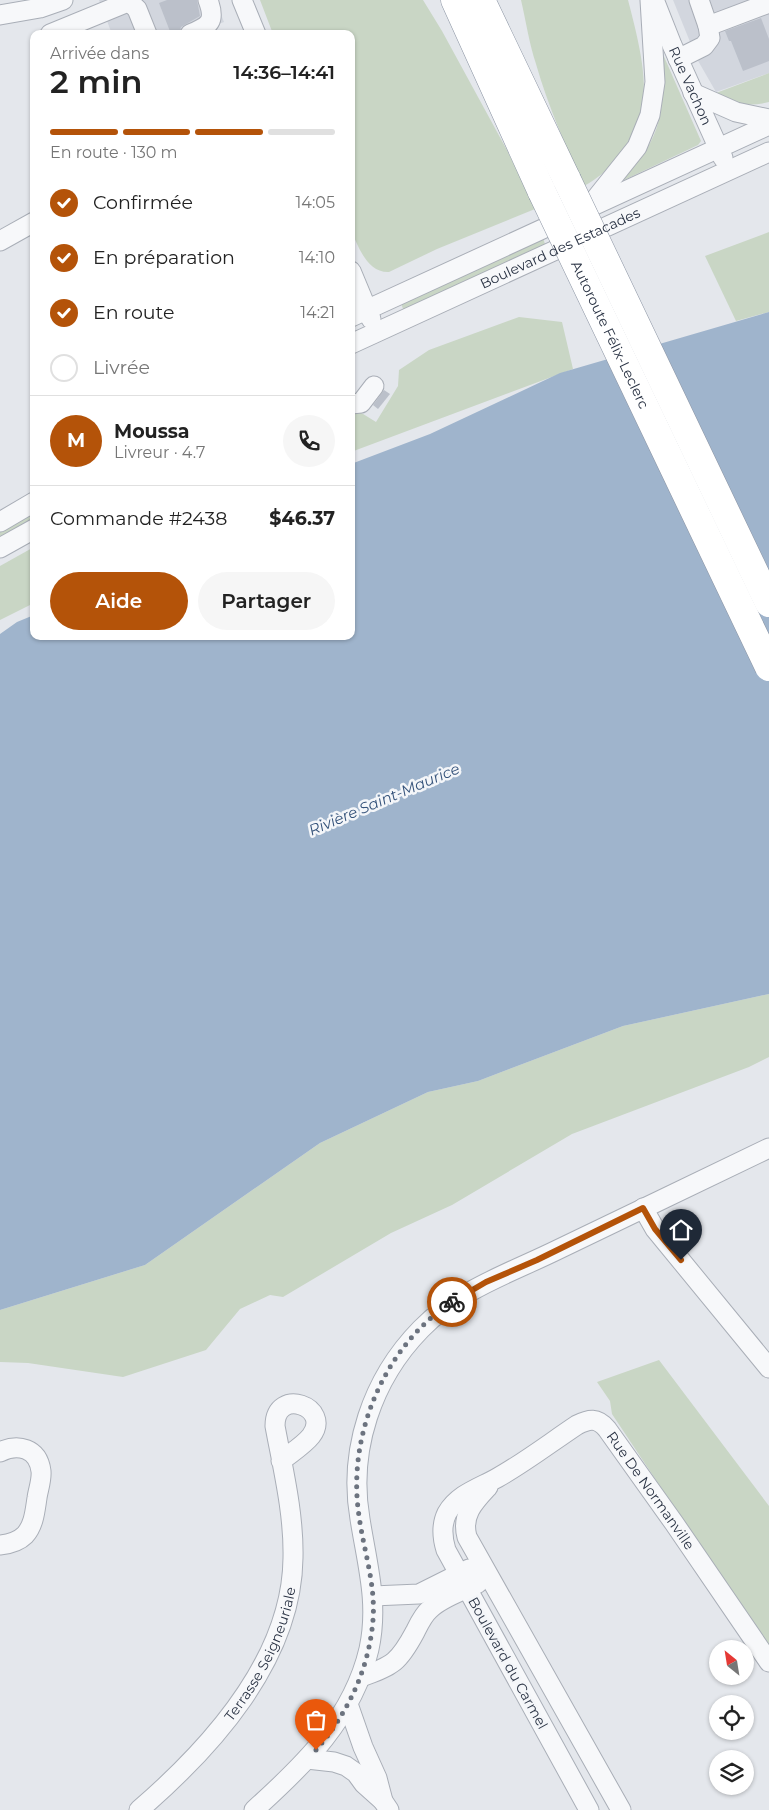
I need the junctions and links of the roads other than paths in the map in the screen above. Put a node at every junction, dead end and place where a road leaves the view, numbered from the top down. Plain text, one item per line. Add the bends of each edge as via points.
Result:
1 (22, 0) edge
2 (62, 0) edge
3 (208, 0) edge
4 (242, 0) edge
5 (440, 0) edge
6 (455, 0) edge
7 (482, 0) edge
8 (494, 0) edge
9 (650, 0) edge
10 (654, 0) edge
11 (699, 0) edge
12 (129, 1) edge
13 (769, 3) edge
14 (0, 14) edge
15 (708, 26) junction
16 (60, 30) edge
17 (145, 30) edge
18 (199, 30) edge
19 (254, 30) edge
20 (678, 59) junction
21 (509, 62) junction
22 (693, 93) junction
23 (769, 120) edge
24 (769, 125) edge
25 (518, 142) junction
26 (718, 148) junction
27 (769, 152) edge
28 (729, 170) junction
29 (591, 205) junction
30 (30, 224) edge
31 (0, 241) edge
32 (355, 292) edge
33 (359, 313) edge
34 (377, 331) junction
35 (355, 342) edge
36 (374, 386) dead end
37 (362, 406) edge
38 (30, 504) edge
39 (0, 522) edge
40 (30, 530) edge
41 (0, 548) edge
42 (769, 603) edge
43 (769, 668) edge
44 (769, 1148) edge
45 (643, 1208) junction
46 (769, 1368) edge
47 (0, 1452) edge
48 (282, 1461) dead end
49 (497, 1478) junction
50 (448, 1512) joint
51 (466, 1518) joint
52 (0, 1545) edge
53 (486, 1570) junction
54 (463, 1581) junction
55 (373, 1596) junction
56 (769, 1662) edge
57 (361, 1676) junction
58 (348, 1704) junction
59 (307, 1760) junction
60 (386, 1806) edge
61 (139, 1810) edge
62 (254, 1810) edge
63 (589, 1810) edge
64 (621, 1810) edge

1 - 14 street
2 - 14 street via 40,8
3 - 18 street via 212,13 210,22
4 - 19 street
5 - 25 highway
6 - 25 highway, Autoroute Félix-Leclerc
7 - 21 highway, Autoroute Félix-Leclerc
8 - 21 highway
9 - 29 street via 655,82 650,115 637,147
10 - 20 street, Rue Vachon
11 - 15 street
12 - 16 street
12 - 17 street
13 - 15 street
15 - 20 street via 710,38 707,43
20 - 22 street, Rue Vachon
21 - 42 highway, Autoroute Félix-Leclerc, bridge
22 - 23 street via 736,112
22 - 26 street, Rue Vachon
24 - 26 street, Boulevard des Estacades
25 - 43 highway, Autoroute Félix-Leclerc, bridge
26 - 28 street, Rue Vachon
26 - 29 street, Boulevard des Estacades
27 - 28 street, Boulevard des Estacades
28 - 34 street, Boulevard des Estacades
29 - 33 street, Boulevard des Estacades
30 - 31 street
32 - 33 street
33 - 34 street
34 - 35 street, Boulevard des Estacades
36 - 37 street
38 - 39 street
40 - 41 street
44 - 45 street
45 - 46 street via 655,1229
45 - 55 street via 461,1296 432,1318 398,1356 372,1405 359,1455 357,1502
47 - 52 street via 13,1448 28,1449 36,1457 41,1475 34,1520 29,1530 16,1542
48 - 61 street, Terrasse Seigneuriale via 293,1557 289,1595 278,1637 244,1696 210,1740
49 - 50 street, Rue De Normanville via 466,1493
49 - 51 street, Rue De Normanville via 475,1501
49 - 56 street, Rue De Normanville via 577,1425 590,1419 599,1421
50 - 54 street, Boulevard du Carmel via 443,1528 444,1542
51 - 53 street, Boulevard du Carmel via 467,1536
53 - 54 street
53 - 64 street, Boulevard du Carmel
54 - 55 street via 419,1594
54 - 57 street via 428,1611 395,1663
54 - 63 street, Boulevard du Carmel
55 - 57 street via 371,1639
57 - 58 street
58 - 59 street via 331,1732
58 - 60 street
59 - 60 street via 346,1766
59 - 62 street

